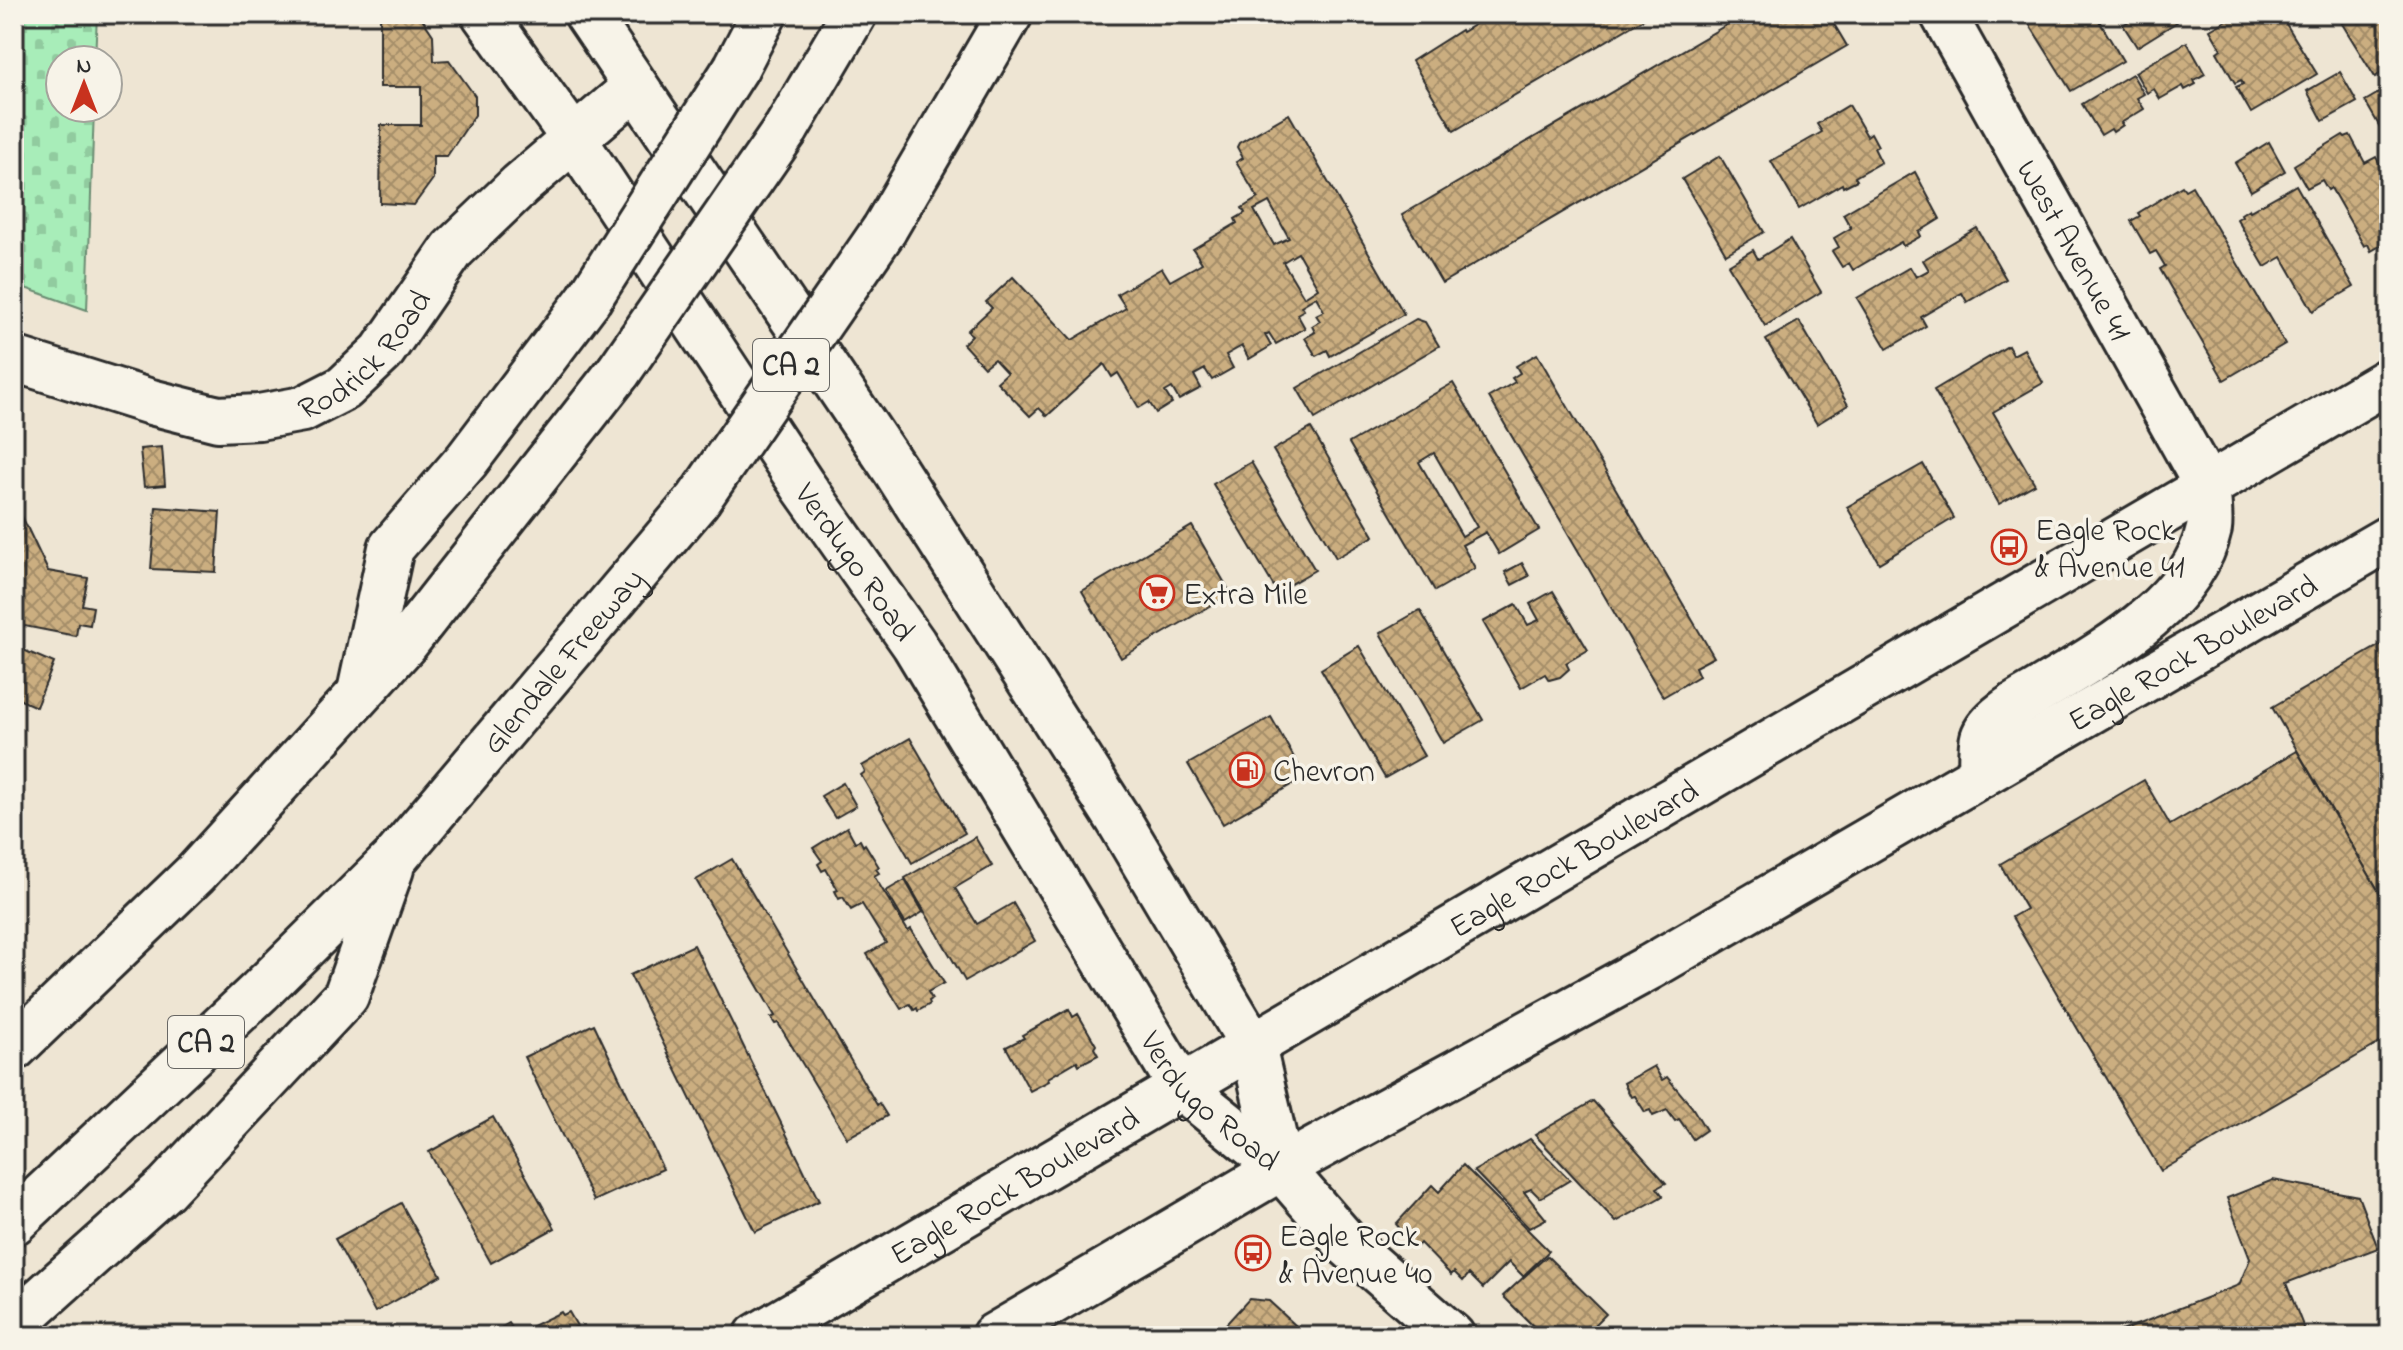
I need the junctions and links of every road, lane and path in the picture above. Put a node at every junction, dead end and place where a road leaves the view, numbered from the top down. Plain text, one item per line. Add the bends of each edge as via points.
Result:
1 (484, 14) edge
2 (587, 14) edge
3 (764, 14) edge
4 (854, 14) edge
5 (1010, 14) edge
6 (1943, 14) edge
7 (635, 87) junction
8 (574, 139) junction
9 (14, 359) edge
10 (2389, 380) edge
11 (2207, 486) junction
12 (2389, 538) edge
13 (359, 695) junction
14 (1981, 775) junction
15 (395, 858) junction
16 (1253, 1046) junction
17 (14, 1048) edge
18 (1181, 1087) junction
19 (1281, 1168) junction
20 (14, 1222) edge
21 (14, 1324) edge
22 (757, 1336) edge
23 (994, 1336) edge
24 (1452, 1336) edge

1 - 8 main road, Verdugo Road
2 - 7 main road, Verdugo Road
3 - 13 main road, bridge via 736,68 589,299 467,460 391,548
4 - 13 main road, bridge via 786,129 619,371
5 - 15 main road, Glendale Freeway / CA 2, bridge via 884,230 698,500
6 - 11 main road, West Avenue 41
7 - 8 main road, Rodrick Road
7 - 16 main road, Verdugo Road via 895,470 1118,819
8 - 9 main road, Rodrick Road via 453,249 382,352 344,388 303,409 218,419
8 - 18 main road, Verdugo Road via 914,644
10 - 11 main road, Eagle Rock Boulevard
11 - 14 main road via 2209,528 2192,572 2119,642 1994,723 1983,736
11 - 16 main road, Eagle Rock Boulevard
12 - 14 main road, Eagle Rock Boulevard
13 - 17 main road via 196,873
14 - 19 main road, Eagle Rock Boulevard via 1650,967
15 - 20 main road, Glendale Freeway / CA 2
15 - 21 main road via 346,996 166,1188
16 - 18 main road, Eagle Rock Boulevard
16 - 19 main road, Verdugo Road
18 - 19 main road, Verdugo Road
18 - 22 main road, Eagle Rock Boulevard
19 - 23 main road, Eagle Rock Boulevard
19 - 24 main road via 1348,1245

